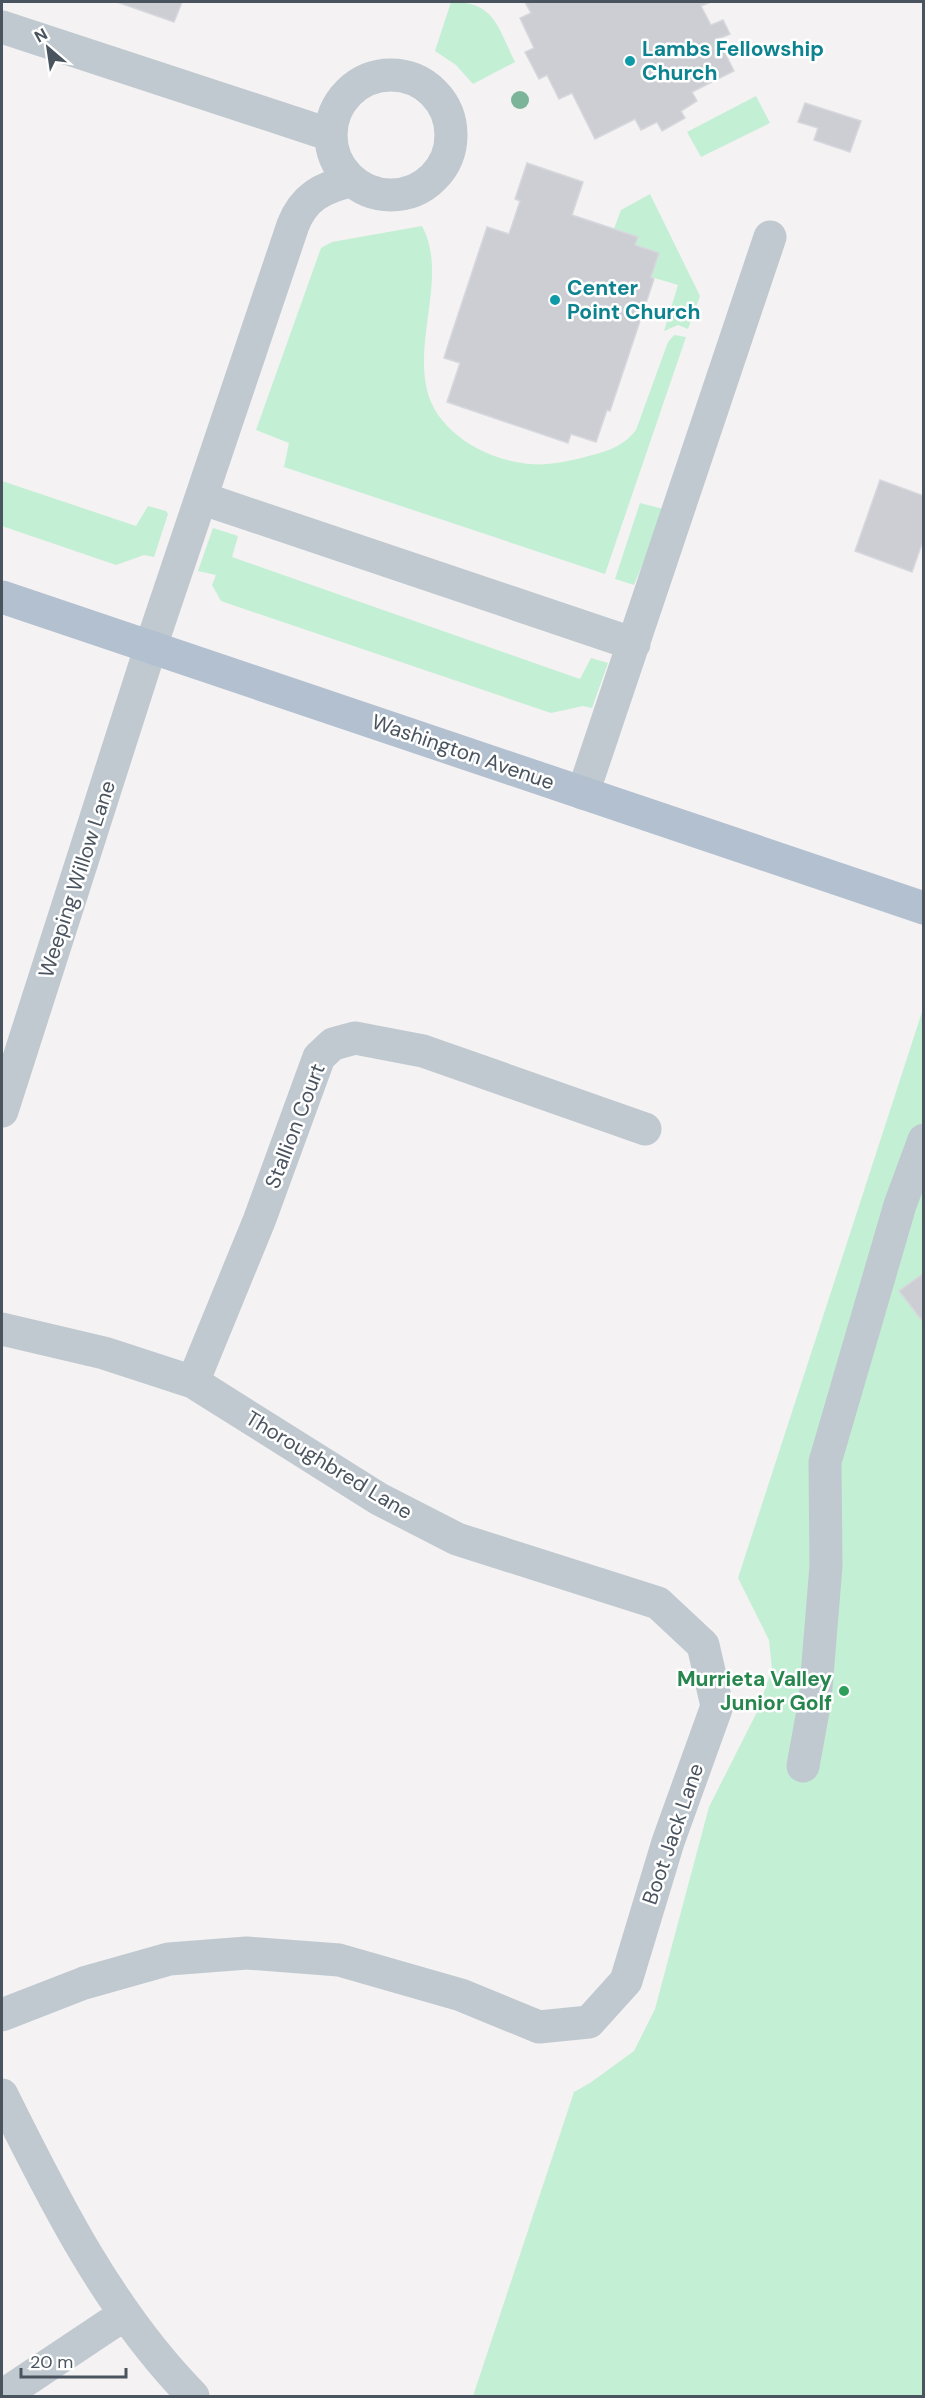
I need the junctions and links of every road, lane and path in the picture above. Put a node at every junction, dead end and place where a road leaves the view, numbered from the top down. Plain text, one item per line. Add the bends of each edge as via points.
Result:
1 (2, 27) edge
2 (331, 135) junction
3 (350, 181) junction
4 (770, 237) dead end
5 (201, 498) junction
6 (2, 597) edge
7 (634, 644) junction
8 (151, 646) junction
9 (583, 793) junction
10 (924, 908) edge
11 (2, 1111) edge
12 (645, 1129) dead end
13 (924, 1140) edge
14 (2, 1329) edge
15 (193, 1382) junction
16 (658, 1604) joint
17 (803, 1766) dead end
18 (2, 2015) edge
19 (2, 2094) edge
20 (125, 2314) junction
21 (2, 2396) edge
22 (193, 2397) edge

1 - 2 street
2 - 3 street via 337,165
2 - 3 street via 336,108 348,92 364,81 384,75 404,76 423,84 438,97 448,115 452,135 448,155 424,186 386,196 366,191
3 - 5 street, Weeping Willow Lane via 329,186 299,208
4 - 7 street
5 - 7 street
5 - 8 street, Weeping Willow Lane
6 - 8 main road, Washington Avenue
7 - 9 street
8 - 9 main road, Washington Avenue
8 - 11 street, Weeping Willow Lane
9 - 10 main road, Washington Avenue
12 - 15 street, Stallion Court via 423,1051 355,1038 333,1044 319,1058 260,1221
13 - 17 street via 900,1205 825,1461 826,1566 814,1700
14 - 15 street, Thoroughbred Lane via 104,1353
15 - 16 street, Thoroughbred Lane via 379,1499 457,1539
16 - 18 street, Boot Jack Lane via 703,1645 717,1706 668,1842 626,1982 590,2022 539,2027 461,1995 339,1960 246,1953 169,1959 84,1983
19 - 20 street via 26,2144
20 - 21 street
20 - 22 street

